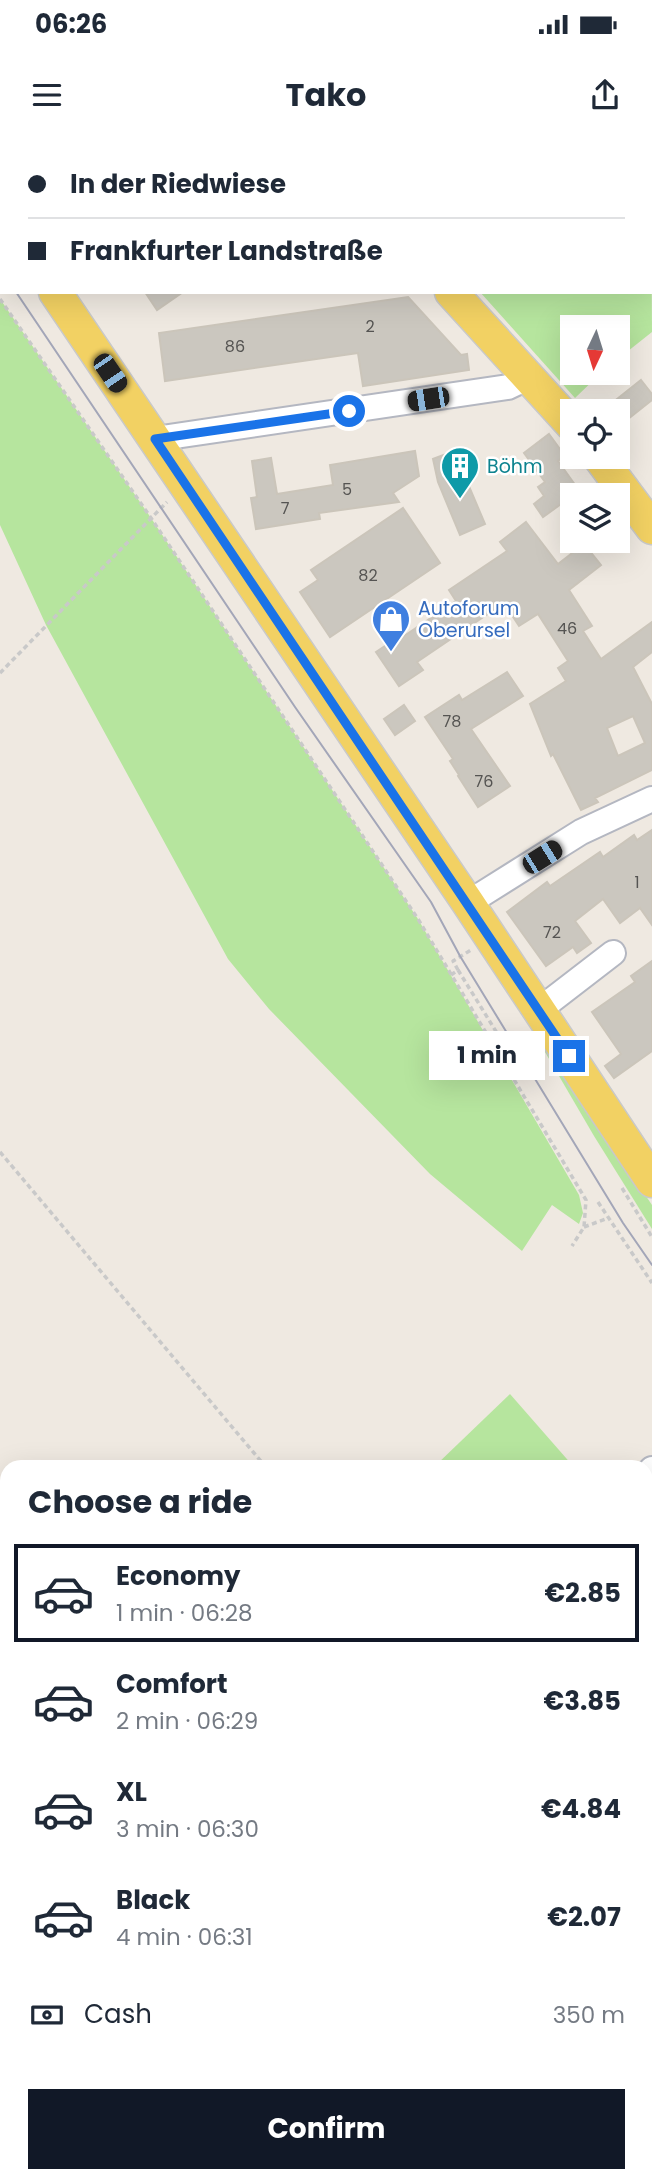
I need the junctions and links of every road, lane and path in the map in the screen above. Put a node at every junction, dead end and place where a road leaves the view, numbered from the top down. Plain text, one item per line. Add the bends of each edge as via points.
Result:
1 (56, 294) edge
2 (452, 294) edge
3 (0, 299) edge
4 (529, 377) junction
5 (560, 412) edge
6 (155, 439) junction
7 (608, 469) edge
8 (186, 485) junction
9 (151, 518) junction
10 (652, 528) edge
11 (0, 673) edge
12 (652, 799) edge
13 (468, 903) junction
14 (486, 931) junction
15 (613, 953) dead end
16 (458, 970) junction
17 (451, 975) junction
18 (539, 1010) junction
19 (497, 1033) dead end
20 (0, 1152) edge
21 (642, 1172) edge
22 (598, 1202) dead end
23 (608, 1218) junction
24 (584, 1227) junction
25 (652, 1237) edge
26 (572, 1246) dead end
27 (652, 1283) edge
28 (260, 1460) edge

1 - 6 main road
2 - 4 main road
3 - 9 path
4 - 5 main road
4 - 6 street via 508,387
6 - 8 main road
7 - 10 main road
8 - 9 path
8 - 13 main road
9 - 11 path
9 - 17 path
12 - 13 street via 581,832
13 - 14 main road
14 - 16 path via 473,940 477,946 453,961
14 - 18 main road
15 - 18 street
16 - 17 path
16 - 19 path
17 - 24 path via 586,1200
18 - 21 main road
20 - 28 path
21 - 25 path
22 - 23 path
23 - 24 path
23 - 27 path
24 - 26 path

